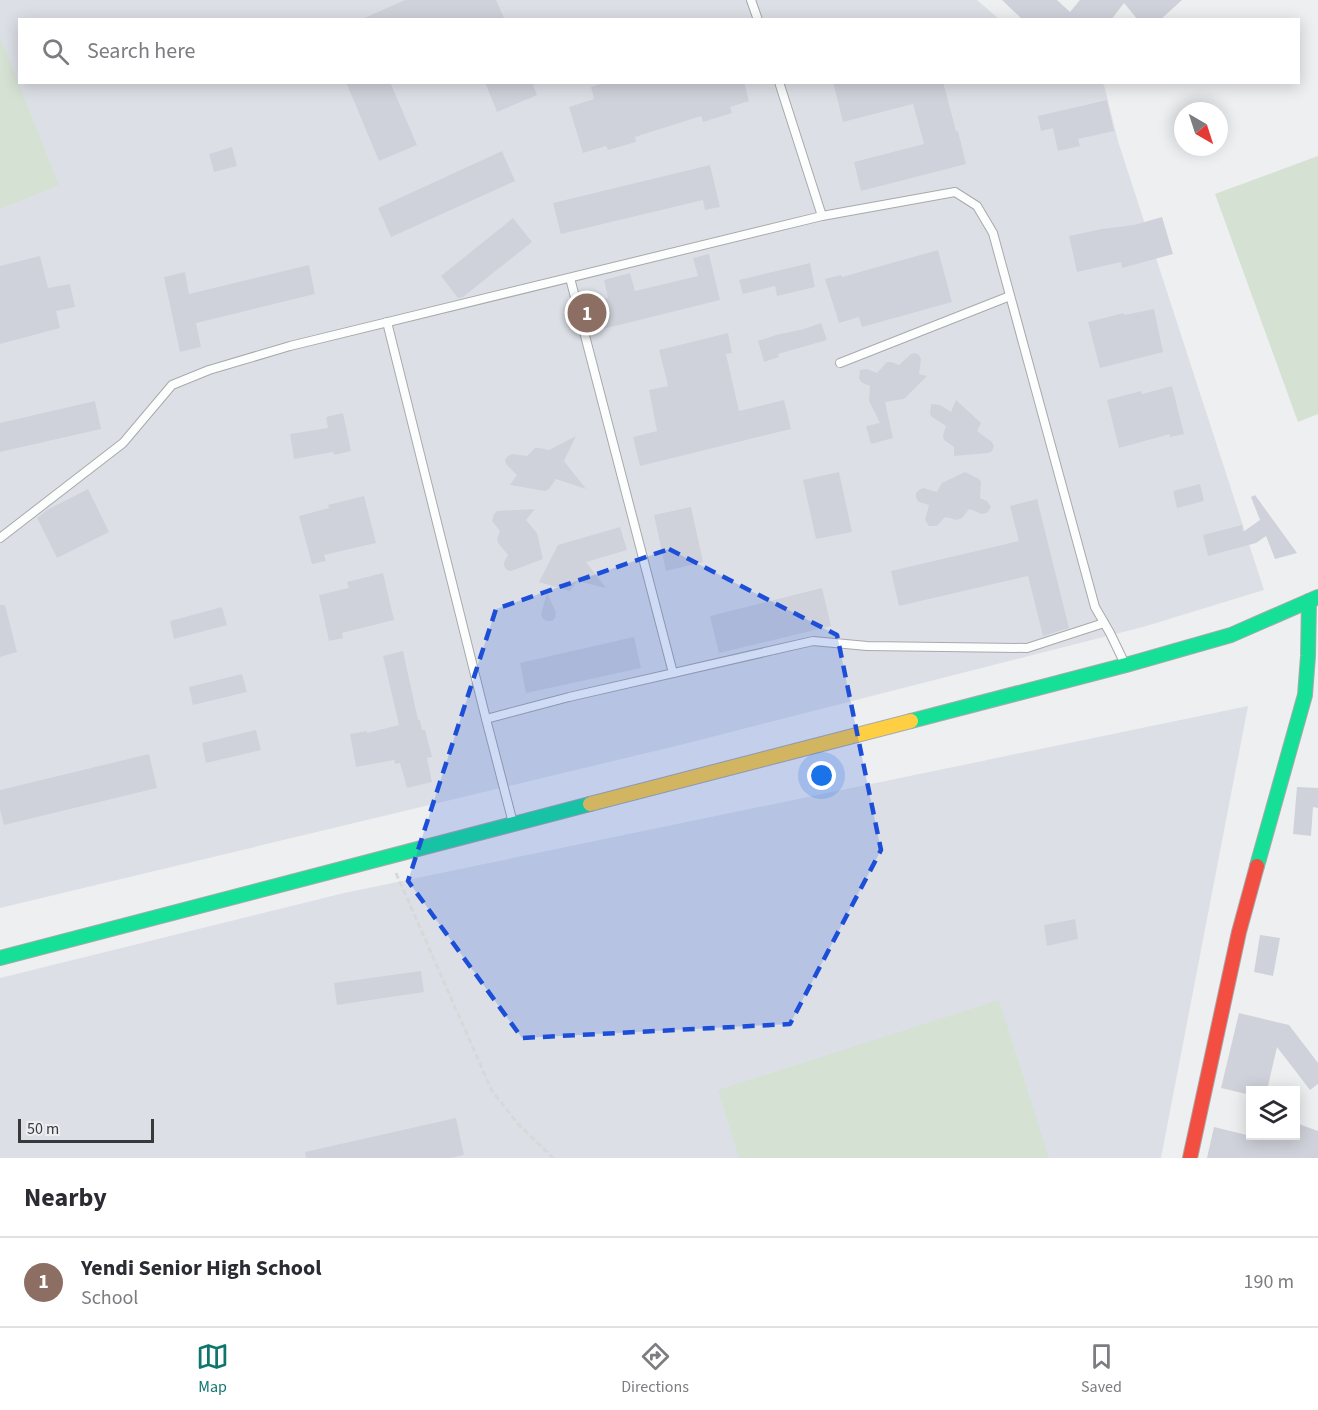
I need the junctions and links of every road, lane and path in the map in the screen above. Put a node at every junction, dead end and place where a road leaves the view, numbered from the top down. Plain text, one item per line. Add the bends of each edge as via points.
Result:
1 (751, 0) edge
2 (757, 18) edge
3 (780, 84) edge
4 (822, 216) junction
5 (570, 278) junction
6 (1010, 297) junction
7 (387, 322) junction
8 (840, 363) dead end
9 (0, 538) edge
10 (1314, 599) edge
11 (1104, 623) junction
12 (1126, 665) junction
13 (673, 673) junction
14 (486, 718) junction
15 (513, 823) junction
16 (388, 856) junction
17 (0, 958) edge
18 (553, 1158) edge
19 (1190, 1158) edge

1 - 2 lane
3 - 4 lane
4 - 5 lane
4 - 6 lane via 955,192 977,206 993,233
5 - 7 lane
5 - 13 lane
6 - 8 lane
6 - 11 lane via 1095,607
7 - 9 lane via 290,346 172,385 123,443
7 - 14 lane
10 - 12 main road via 1231,634
10 - 19 main road via 1305,695 1239,932
11 - 12 lane
11 - 13 lane via 1027,648 867,646 813,641
12 - 15 main road
13 - 14 lane
14 - 15 lane
15 - 16 main road
16 - 17 main road
16 - 18 path via 492,1091

